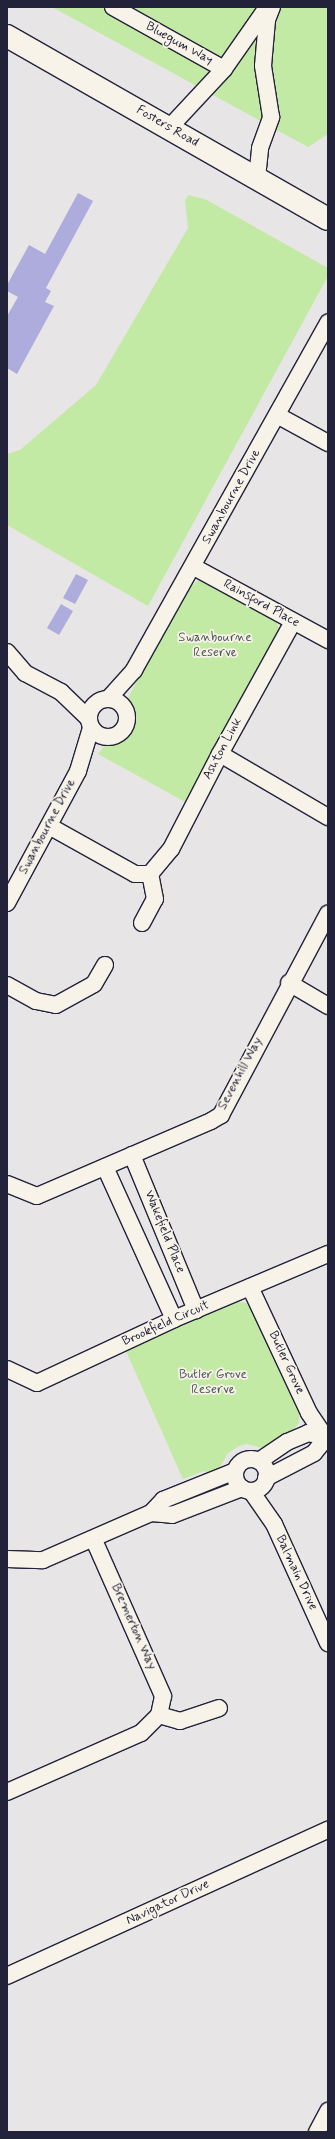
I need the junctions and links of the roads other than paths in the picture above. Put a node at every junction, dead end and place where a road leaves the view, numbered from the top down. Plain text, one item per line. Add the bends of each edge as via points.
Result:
1 (113, 7) edge
2 (268, 7) edge
3 (272, 7) edge
4 (7, 36) edge
5 (224, 69) junction
6 (169, 128) junction
7 (257, 178) junction
8 (328, 219) edge
9 (328, 323) edge
10 (277, 415) junction
11 (328, 443) edge
12 (194, 567) junction
13 (293, 622) junction
14 (328, 640) edge
15 (7, 652) edge
16 (61, 692) junction
17 (110, 701) junction
18 (90, 723) junction
19 (106, 737) junction
20 (220, 754) junction
21 (78, 771) junction
22 (328, 817) edge
23 (49, 826) junction
24 (150, 874) junction
25 (7, 903) edge
26 (328, 914) edge
27 (142, 923) dead end
28 (105, 965) dead end
29 (290, 983) junction
30 (7, 985) edge
31 (328, 1006) edge
32 (132, 1155) junction
33 (105, 1167) junction
34 (7, 1184) edge
35 (328, 1254) edge
36 (250, 1287) junction
37 (196, 1310) junction
38 (174, 1320) junction
39 (7, 1369) edge
40 (326, 1436) edge
41 (259, 1461) junction
42 (235, 1471) junction
43 (256, 1485) junction
44 (151, 1513) junction
45 (94, 1540) junction
46 (7, 1559) edge
47 (328, 1643) edge
48 (219, 1708) dead end
49 (159, 1715) junction
50 (7, 1792) edge
51 (328, 1830) edge
52 (7, 1976) edge
53 (328, 2111) edge
54 (317, 2132) edge

1 - 5 street, Bluegum Way
2 - 5 street
3 - 7 street via 267,20 263,66 270,117 260,148
4 - 6 main road, Fosters Road
5 - 6 street
6 - 7 main road, Fosters Road
7 - 8 main road, Fosters Road
9 - 10 street, Swanbourne Drive
10 - 11 street
10 - 12 street, Swanbourne Drive
12 - 13 street, Rainsford Place
12 - 17 street, Swanbourne Drive via 134,670
13 - 14 street, Rainsford Place
13 - 20 street, Ashton Link
15 - 16 street via 25,673
16 - 17 street
16 - 18 street
17 - 18 street via 91,708
17 - 19 street via 128,716 127,723 119,734
18 - 19 street via 98,735
18 - 21 street, Swanbourne Drive
19 - 21 street, Swanbourne Drive
20 - 22 street
20 - 24 street, Ashton Link via 171,849
21 - 23 street, Swanbourne Drive
23 - 24 street via 135,874
23 - 25 street, Swanbourne Drive
24 - 27 street via 155,899
26 - 29 street, Sevenhill Way
28 - 30 street via 94,984 56,1005 36,1001
29 - 31 street
29 - 32 street, Sevenhill Way via 221,1115
32 - 33 street, Sevenhill Way
32 - 37 street, Wakefield Place
33 - 34 street, Sevenhill Way via 37,1196
33 - 38 street, Wakefield Place
35 - 36 street, Brookfield Circuit
36 - 37 street, Brookfield Circuit
36 - 40 street, Butler Grove via 309,1413
37 - 38 street, Brookfield Circuit
38 - 39 street, Brookfield Circuit via 37,1383
40 - 41 street via 308,1433 287,1442
40 - 43 street via 314,1453
41 - 42 street via 244,1460
41 - 43 street via 265,1468
42 - 43 street via 236,1481
42 - 44 street via 163,1500
43 - 44 street via 172,1515
43 - 47 street, Balmain Drive
44 - 45 street
45 - 46 street via 44,1560
45 - 49 street, Bremerton Way via 164,1696
48 - 49 street via 180,1721
49 - 50 street via 141,1733
51 - 52 street, Navigator Drive
53 - 54 street

